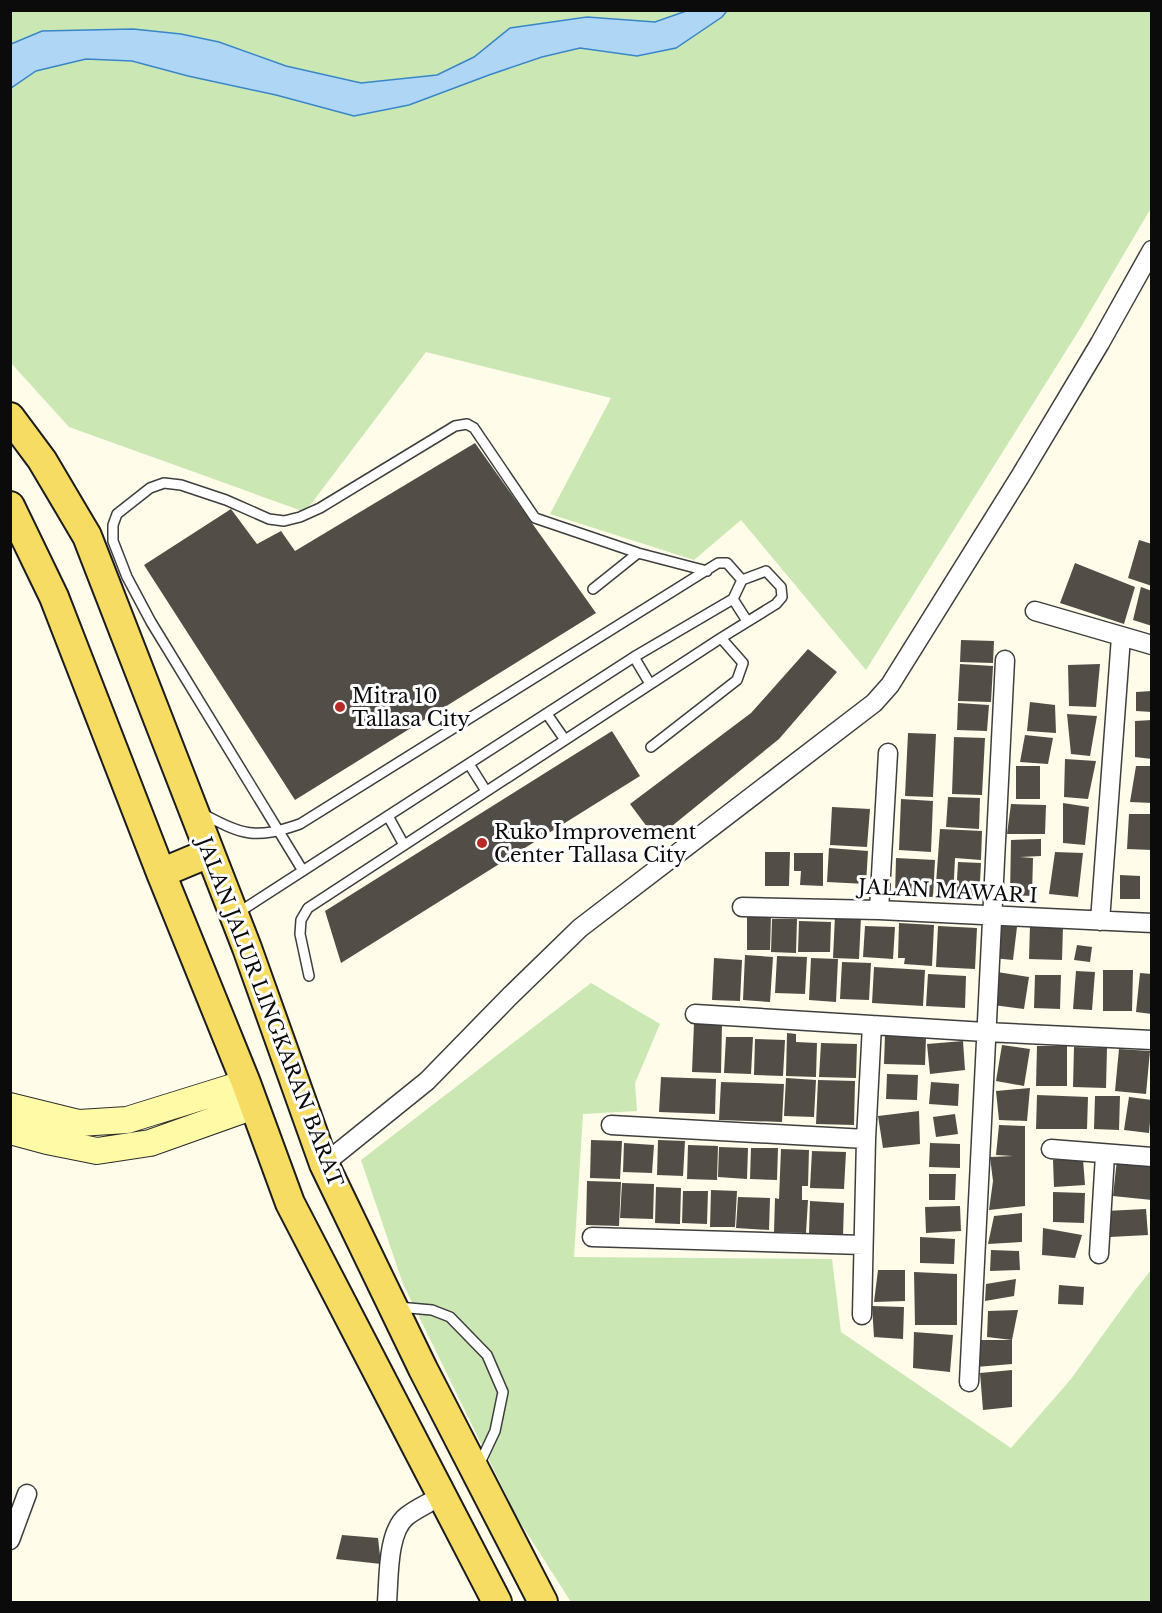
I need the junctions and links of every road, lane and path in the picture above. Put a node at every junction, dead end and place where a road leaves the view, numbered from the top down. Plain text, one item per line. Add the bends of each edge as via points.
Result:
1 (1152, 250) edge
2 (10, 417) edge
3 (10, 506) edge
4 (638, 553) junction
5 (707, 572) junction
6 (742, 580) junction
7 (593, 589) dead end
8 (733, 599) junction
9 (1035, 611) dead end
10 (747, 621) junction
11 (1121, 637) junction
12 (721, 638) junction
13 (1152, 645) edge
14 (634, 657) junction
15 (1005, 660) dead end
16 (650, 684) junction
17 (547, 714) junction
18 (565, 740) junction
19 (651, 747) dead end
20 (888, 753) dead end
21 (470, 764) junction
22 (486, 791) junction
23 (191, 808) junction
24 (388, 816) junction
25 (279, 831) junction
26 (404, 845) junction
27 (209, 853) junction
28 (303, 871) junction
29 (161, 873) junction
30 (742, 907) dead end
31 (879, 910) junction
32 (233, 916) junction
33 (992, 916) junction
34 (1100, 921) junction
35 (1152, 923) edge
36 (309, 976) dead end
37 (695, 1014) dead end
38 (872, 1025) junction
39 (985, 1032) junction
40 (1152, 1040) edge
41 (250, 1094) junction
42 (10, 1106) edge
43 (611, 1125) dead end
44 (10, 1131) edge
45 (866, 1139) junction
46 (1051, 1149) dead end
47 (1106, 1155) junction
48 (1152, 1157) edge
49 (324, 1164) junction
50 (592, 1237) dead end
51 (863, 1245) junction
52 (1099, 1254) dead end
53 (393, 1306) junction
54 (862, 1315) dead end
55 (969, 1382) dead end
56 (476, 1472) junction
57 (27, 1494) dead end
58 (440, 1497) junction
59 (10, 1540) edge
60 (387, 1602) edge
61 (497, 1602) edge
62 (543, 1602) edge

1 - 49 street via 1021,475 890,685 874,703 580,928 427,1081
2 - 23 main road, JALAN JALUR LINGKARAN BARAT via 42,460 87,536
3 - 29 main road via 54,597
4 - 5 lane
4 - 7 lane
4 - 25 lane via 535,518 474,428 463,423 320,508 284,521 269,519 181,485 164,483 150,488 117,514 113,541 150,622
5 - 6 lane via 718,563 728,563
5 - 25 lane via 300,824
6 - 8 lane
6 - 10 lane via 766,571 781,587 782,597 776,604
8 - 10 lane
8 - 14 lane
9 - 11 street
10 - 12 lane
11 - 13 street
11 - 34 street
12 - 16 lane
12 - 19 lane via 743,663 737,680
14 - 16 lane
14 - 17 lane
15 - 33 street
16 - 18 lane
17 - 18 lane
17 - 21 lane
18 - 22 lane
20 - 31 street
21 - 22 lane
21 - 24 lane
22 - 26 lane
23 - 25 lane via 236,831 260,835
23 - 27 main road, JALAN JALUR LINGKARAN BARAT
24 - 26 lane
24 - 28 lane
25 - 28 lane
26 - 36 lane via 308,908 301,920 300,934
27 - 29 main road
27 - 32 main road, JALAN JALUR LINGKARAN BARAT
28 - 32 lane
29 - 41 main road
30 - 31 street, JALAN MAWAR I
31 - 33 street, JALAN MAWAR I
32 - 49 main road, JALAN JALUR LINGKARAN BARAT
33 - 34 street, JALAN MAWAR I
33 - 39 street
34 - 35 street, JALAN MAWAR I
37 - 38 street
38 - 39 street
38 - 45 street
39 - 40 street
39 - 55 street
41 - 42 main road via 127,1120 79,1123
41 - 44 main road via 150,1143 97,1150
41 - 58 main road via 290,1203
43 - 45 street
45 - 51 street
46 - 47 street
47 - 48 street
47 - 52 street
49 - 53 main road, JALAN JALUR LINGKARAN BARAT
50 - 51 street
51 - 54 street
53 - 56 main road, JALAN JALUR LINGKARAN BARAT
53 - 56 lane via 432,1310 450,1317 487,1355 503,1392 495,1431
56 - 62 main road, JALAN JALUR LINGKARAN BARAT
57 - 59 street
58 - 60 street via 406,1516 398,1526 392,1544
58 - 61 main road

